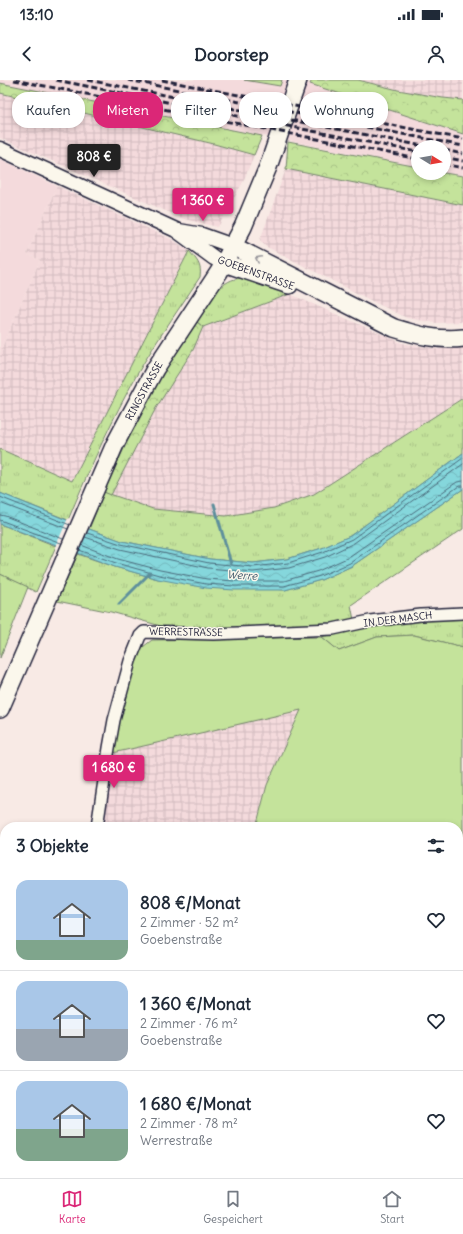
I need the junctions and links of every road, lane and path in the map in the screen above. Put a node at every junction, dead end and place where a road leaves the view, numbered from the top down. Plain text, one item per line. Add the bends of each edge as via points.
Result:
1 (298, 80) edge
2 (0, 149) edge
3 (176, 230) junction
4 (233, 246) junction
5 (224, 263) junction
6 (342, 303) junction
7 (463, 338) edge
8 (463, 613) edge
9 (333, 629) joint
10 (0, 709) edge
11 (99, 822) edge

1 - 4 main road, RINGSTRASSE via 268,168
2 - 3 street, GOEBENSTRASSE
3 - 4 street, GOEBENSTRASSE via 202,235
3 - 5 street, GOEBENSTRASSE
4 - 5 main road, RINGSTRASSE
6 -> 4 main road, GOEBENSTRASSE
5 - 6 main road, GOEBENSTRASSE
5 - 10 main road, RINGSTRASSE via 155,369 119,437
6 - 7 main road, GOEBENSTRASSE via 394,328 413,334 440,339
8 - 9 street, IN DER MASCH via 370,621
9 - 11 street, WERRESTRASSE via 214,634 144,632 130,661 114,720

